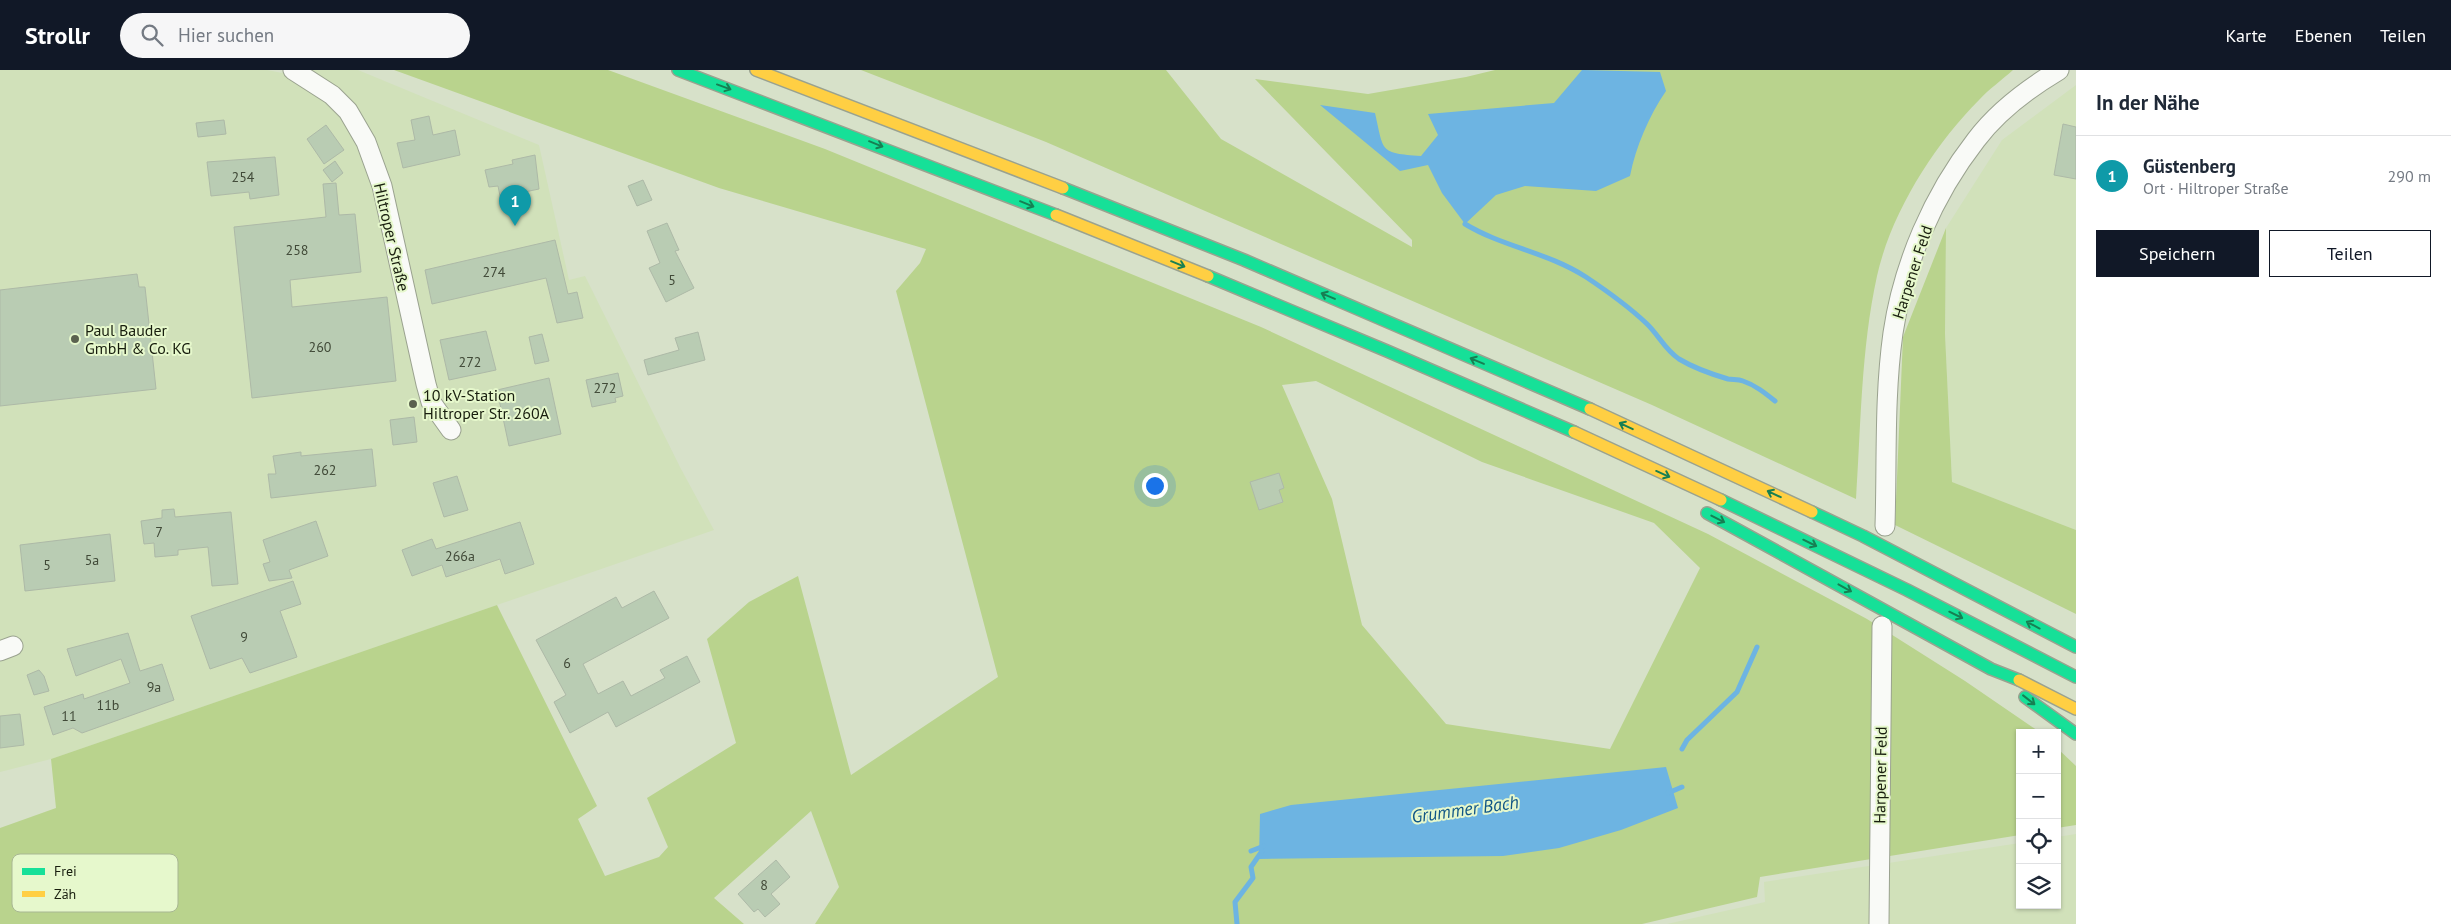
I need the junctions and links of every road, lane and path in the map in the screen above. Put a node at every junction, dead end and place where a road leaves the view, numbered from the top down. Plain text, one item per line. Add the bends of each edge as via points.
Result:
1 (293, 70) edge
2 (678, 70) edge
3 (756, 70) edge
4 (2059, 70) edge
5 (1523, 410) junction
6 (450, 430) dead end
7 (1580, 449) dead end
8 (1700, 510) dead end
9 (1885, 526) dead end
10 (1863, 536) junction
11 (1882, 626) dead end
12 (2068, 629) dead end
13 (2076, 647) edge
14 (1991, 669) junction
15 (2076, 677) edge
16 (2076, 709) edge
17 (2076, 734) edge
18 (1879, 924) edge

1 - 6 street, Hiltroper Straße via 332,95 348,111 366,142 382,186 426,384 432,402
2 -> 5 highway via 860,138 1197,272
10 -> 3 highway via 1589,409 1244,260
4 - 9 street, Harpener Feld via 2020,97 1976,140 1933,207 1914,253 1893,333
5 - 7 highway
5 -> 15 highway via 1756,516
8 -> 14 highway
10 - 12 highway via 1901,545
13 -> 10 highway
11 - 18 street, Harpener Feld
14 - 16 highway via 2033,685
14 -> 17 highway

